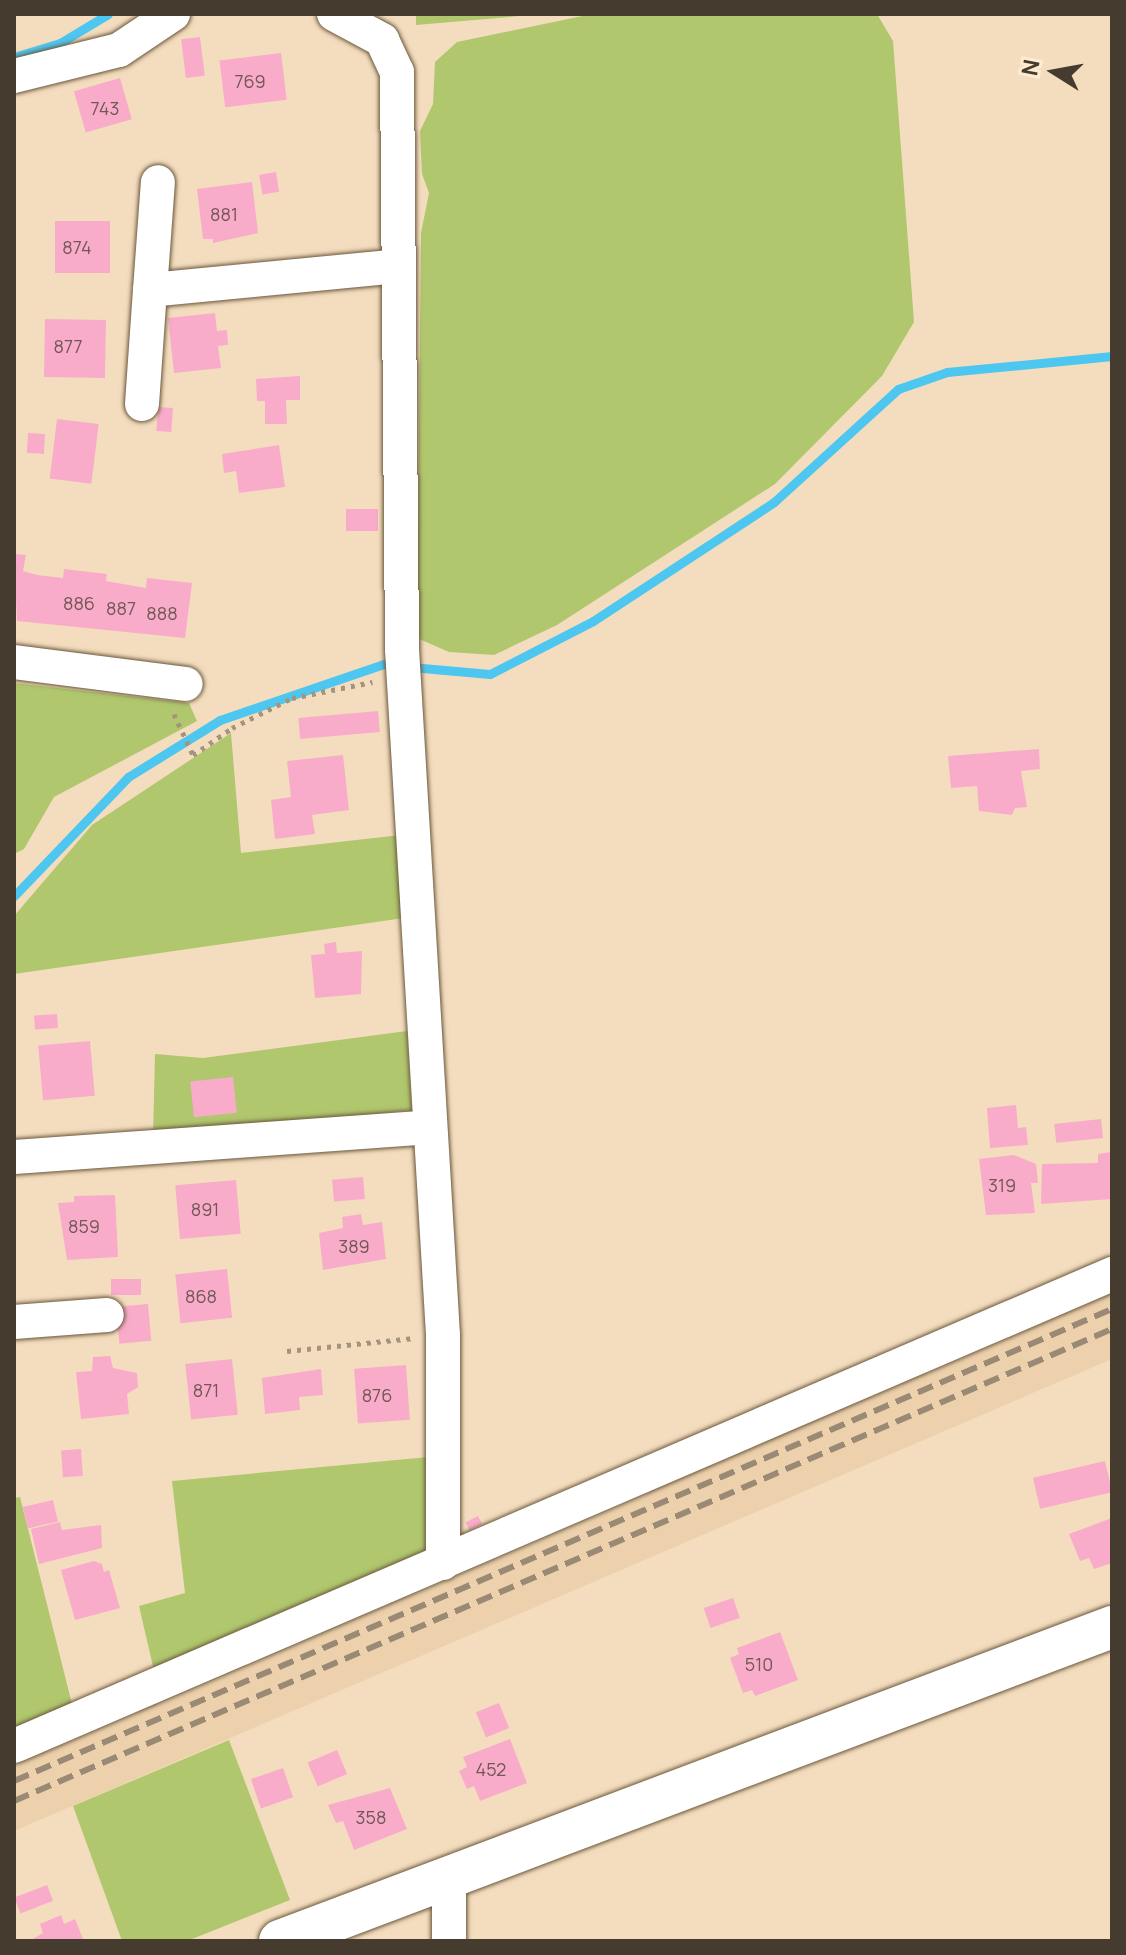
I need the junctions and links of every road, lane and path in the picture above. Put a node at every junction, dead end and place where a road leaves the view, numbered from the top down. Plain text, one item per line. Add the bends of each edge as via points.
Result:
1 (173, 14) edge
2 (334, 14) edge
3 (14, 76) edge
4 (158, 182) dead end
5 (397, 266) junction
6 (150, 290) junction
7 (142, 404) dead end
8 (14, 662) edge
9 (404, 668) junction
10 (186, 684) dead end
11 (181, 735) dead end
12 (428, 1127) junction
13 (14, 1157) edge
14 (1112, 1274) edge
15 (107, 1315) dead end
16 (14, 1322) edge
17 (443, 1335) junction
18 (287, 1351) dead end
19 (443, 1563) junction
20 (1112, 1627) edge
21 (14, 1746) edge
22 (449, 1875) junction
23 (280, 1941) edge
24 (449, 1941) edge

1 - 3 street via 119,50
2 - 5 street via 382,40 397,72
4 - 6 street
5 - 6 street
5 - 9 street
6 - 7 street
8 - 10 street
9 - 11 path via 292,698 193,755
9 - 12 street
12 - 13 street
12 - 17 street
14 - 19 street
15 - 16 street
17 - 18 path
17 - 19 street
19 - 21 street
20 - 22 main road
22 - 23 main road
22 - 24 street

